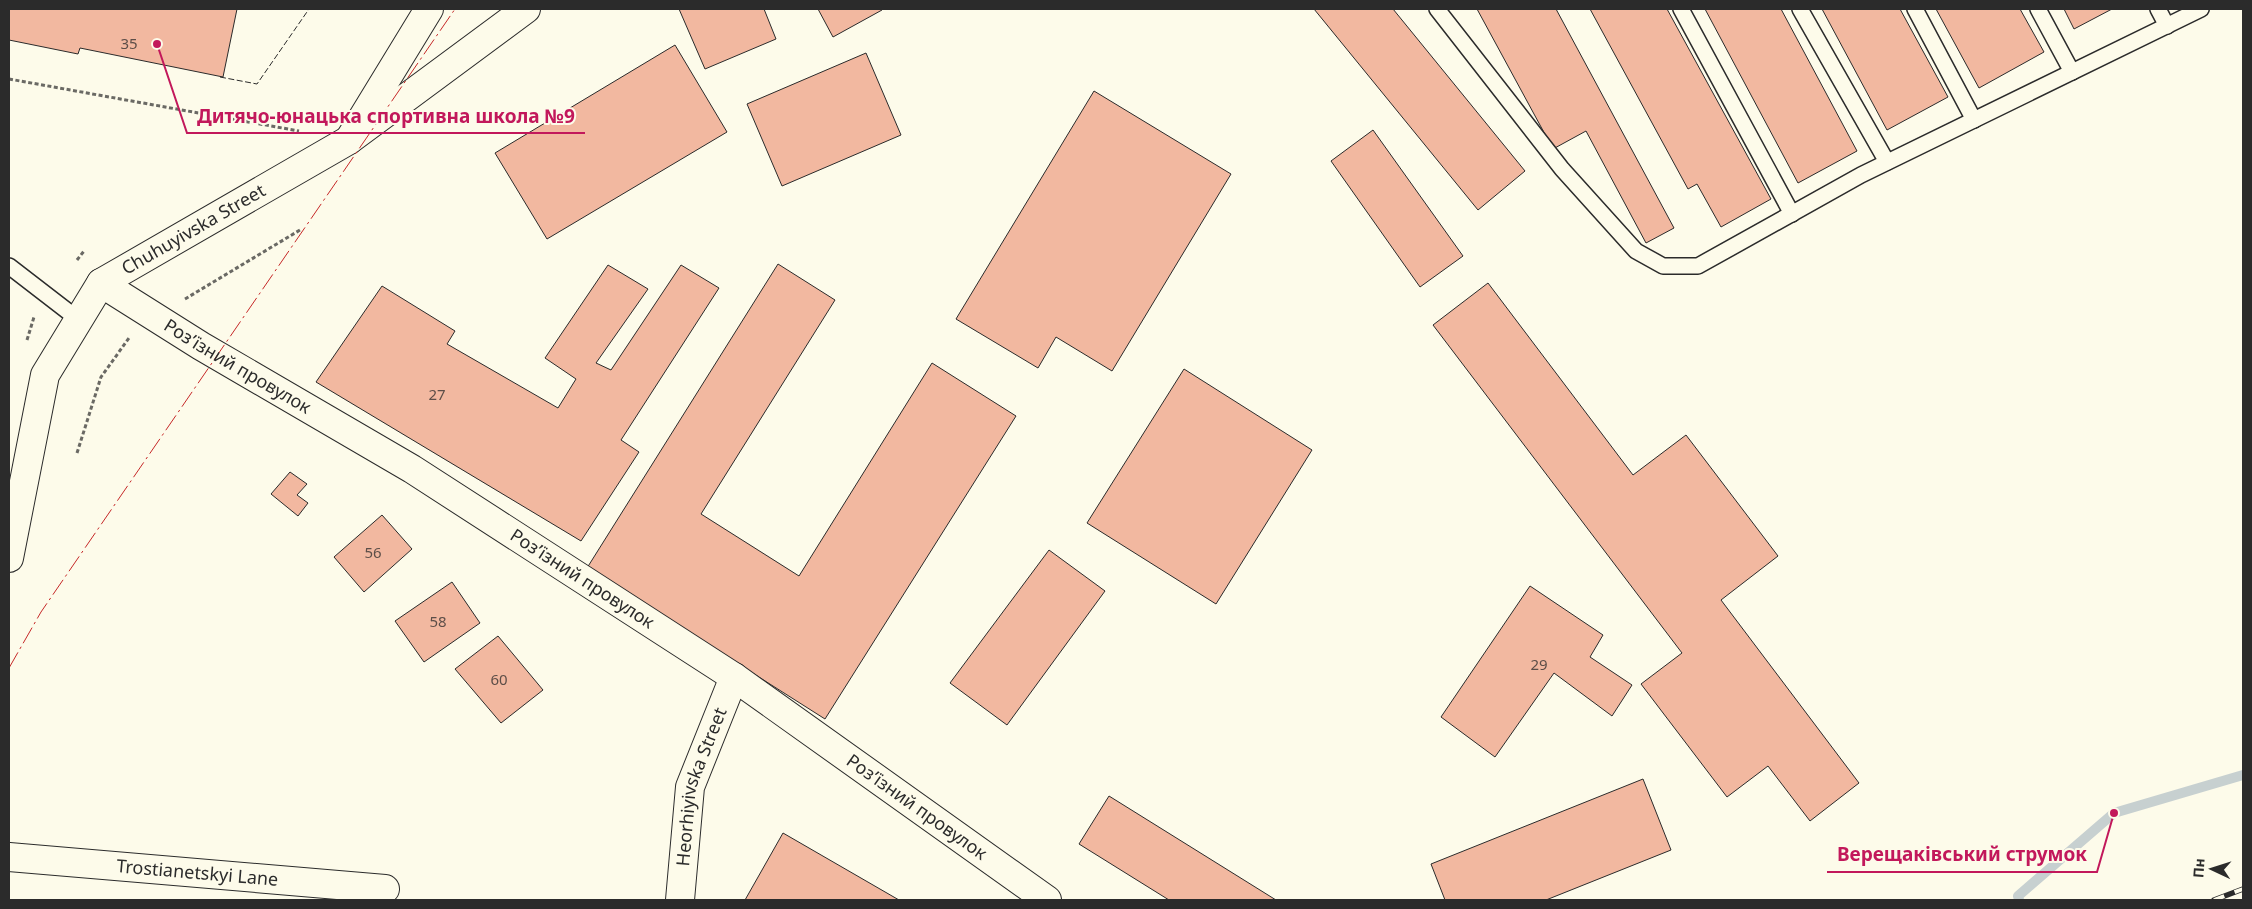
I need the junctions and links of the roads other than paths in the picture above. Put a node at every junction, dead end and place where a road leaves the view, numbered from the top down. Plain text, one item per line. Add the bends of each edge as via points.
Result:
1 (429, 9) edge
2 (526, 9) edge
3 (1437, 9) edge
4 (1681, 9) edge
5 (1800, 9) edge
6 (1915, 9) edge
7 (2038, 9) edge
8 (2158, 9) edge
9 (2201, 9) edge
10 (2167, 26) junction
11 (2072, 72) junction
12 (1974, 120) junction
13 (349, 140) junction
14 (1887, 162) junction
15 (1792, 214) junction
16 (9, 266) edge
17 (101, 283) junction
18 (79, 320) junction
19 (13, 510) edge
20 (9, 558) edge
21 (734, 677) junction
22 (9, 857) edge
23 (385, 889) dead end
24 (680, 900) edge
25 (1047, 900) edge

1 - 13 street
2 - 13 street, Chuhuyivska Street
3 - 15 lane via 1562,168 1636,251 1663,266 1698,266
4 - 15 lane
5 - 14 lane
6 - 12 lane
7 - 11 lane
8 - 10 lane
9 - 10 lane
10 - 11 lane
11 - 12 lane
12 - 14 lane
13 - 17 street, Chuhuyivska Street
14 - 15 lane
16 - 18 lane
17 - 18 street, Chuhuyivska Street
17 - 21 street, Роз’їзний провулок via 201,346 412,468
18 - 19 street, Chuhuyivska Street via 45,375
19 - 20 street, Chuhuyivska Street
21 - 24 street, Heorhiyivska Street via 690,787
21 - 25 street, Роз’їзний провулок
22 - 23 street, Trostianetskyi Lane

